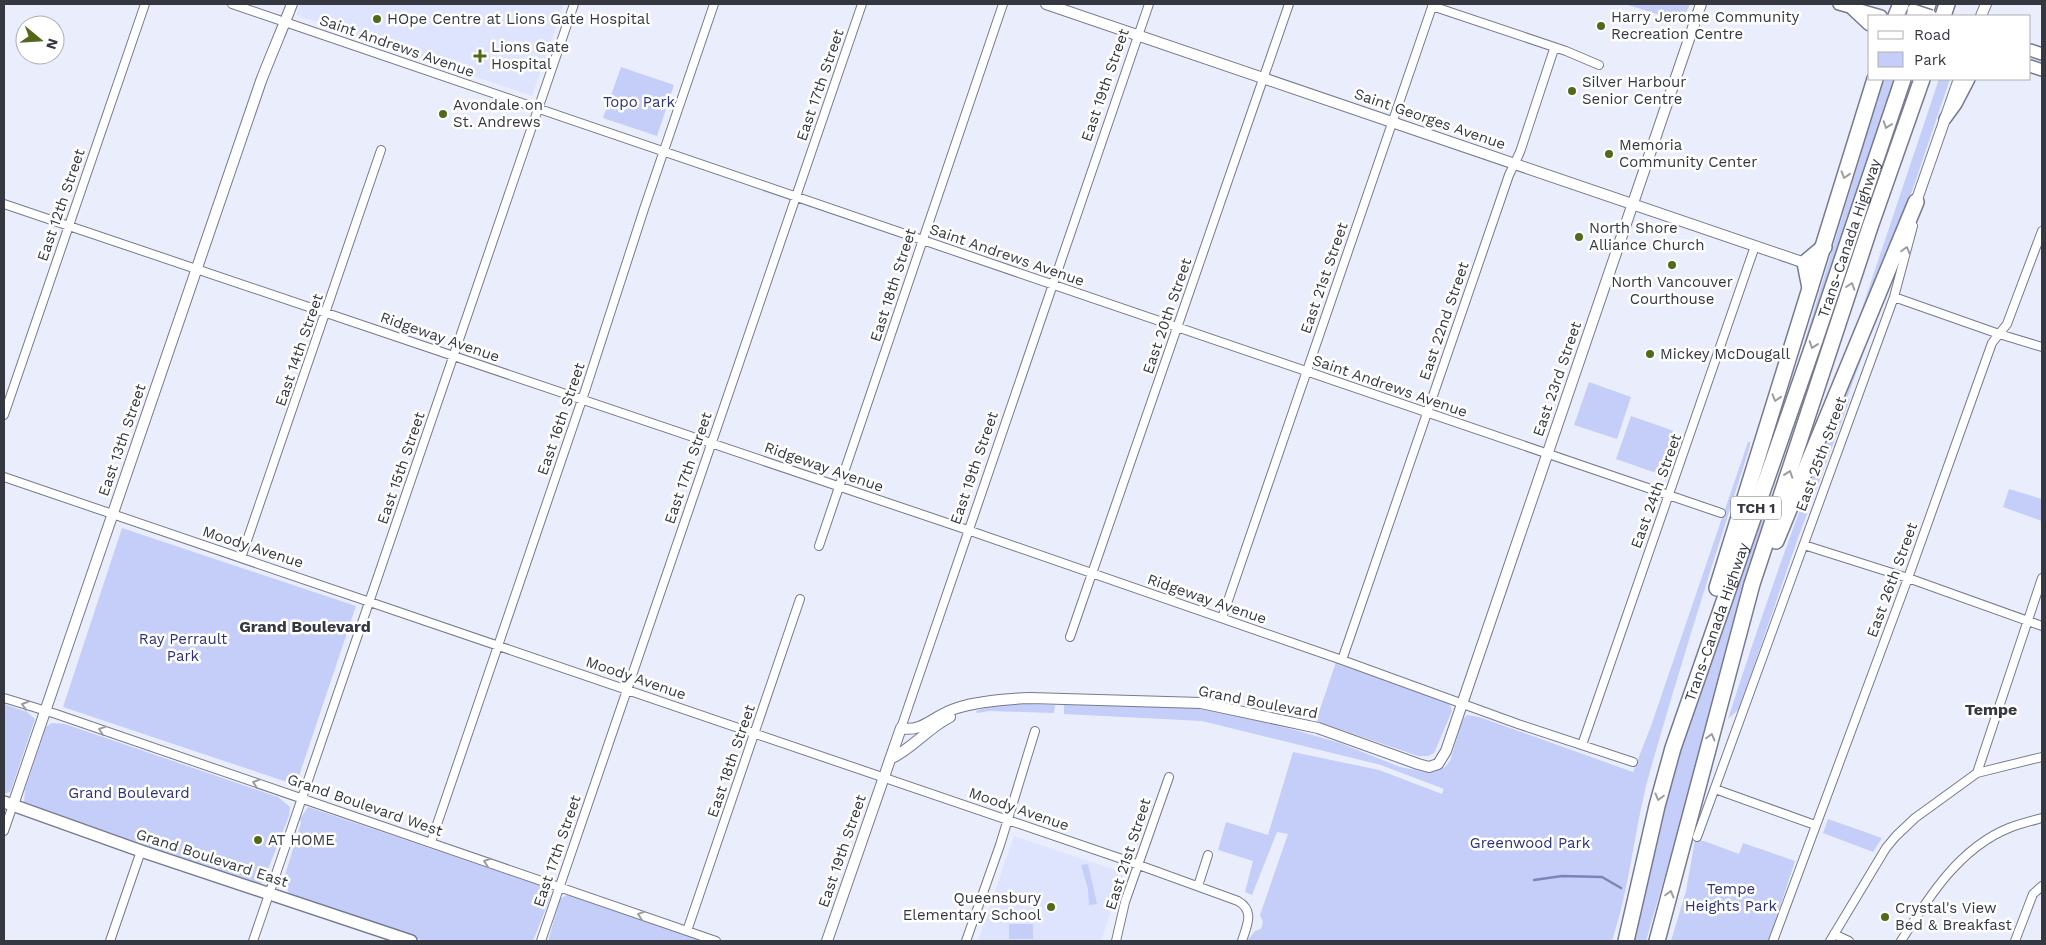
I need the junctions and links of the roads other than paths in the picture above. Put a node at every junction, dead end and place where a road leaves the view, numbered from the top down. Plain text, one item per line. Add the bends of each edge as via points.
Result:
1 (145, 4) edge
2 (232, 4) edge
3 (285, 4) edge
4 (292, 4) edge
5 (574, 4) edge
6 (714, 4) edge
7 (862, 4) edge
8 (1003, 4) edge
9 (1046, 4) edge
10 (1149, 4) edge
11 (1289, 4) edge
12 (1701, 4) edge
13 (1928, 4) edge
14 (1432, 5) edge
15 (1846, 6) edge
16 (1905, 9) edge
17 (1878, 15) edge
18 (1927, 15) edge
19 (282, 21) junction
20 (1868, 22) edge
21 (1138, 35) junction
22 (1554, 49) junction
23 (1598, 65) dead end
24 (1264, 78) junction
25 (1876, 80) edge
26 (1903, 80) edge
27 (1922, 80) edge
28 (1958, 80) edge
29 (1968, 80) edge
30 (539, 109) junction
31 (1945, 119) junction
32 (1392, 122) junction
33 (381, 150) dead end
34 (664, 152) junction
35 (1514, 164) junction
36 (796, 197) junction
37 (1916, 202) junction
38 (4, 204) edge
39 (1633, 204) junction
40 (69, 225) junction
41 (2042, 231) edge
42 (923, 240) junction
43 (1754, 246) junction
44 (1824, 247) junction
45 (1805, 263) junction
46 (197, 268) junction
47 (1052, 285) junction
48 (1810, 289) junction
49 (1894, 297) junction
50 (326, 313) junction
51 (1178, 328) junction
52 (1999, 334) junction
53 (2042, 346) edge
54 (454, 356) junction
55 (1306, 372) junction
56 (582, 400) junction
57 (1427, 413) junction
58 (4, 416) edge
59 (711, 444) junction
60 (1546, 454) junction
61 (4, 477) edge
62 (840, 487) junction
63 (1668, 497) junction
64 (113, 514) junction
65 (1721, 514) dead end
66 (968, 531) junction
67 (1804, 545) junction
68 (819, 546) dead end
69 (241, 558) junction
70 (1093, 574) junction
71 (1908, 578) junction
72 (2042, 578) edge
73 (800, 599) dead end
74 (370, 602) junction
75 (1222, 618) junction
76 (2028, 621) junction
77 (2042, 626) edge
78 (1070, 637) dead end
79 (498, 646) junction
80 (1342, 660) junction
81 (1728, 671) junction
82 (627, 690) junction
83 (4, 698) edge
84 (1462, 703) junction
85 (976, 705) junction
86 (46, 711) junction
87 (901, 728) junction
88 (1035, 731) dead end
89 (755, 734) junction
90 (1582, 745) junction
91 (2042, 757) edge
92 (890, 759) junction
93 (1633, 762) dead end
94 (1438, 764) joint
95 (1976, 773) junction
96 (1169, 777) dead end
97 (1664, 777) junction
98 (884, 778) junction
99 (1715, 789) junction
100 (302, 798) junction
101 (8, 803) edge
102 (2042, 818) edge
103 (1008, 819) junction
104 (1815, 825) junction
105 (4, 831) edge
106 (1697, 836) dead end
107 (431, 842) junction
108 (141, 851) junction
109 (1208, 855) dead end
110 (1138, 865) junction
111 (1198, 886) junction
112 (2042, 886) edge
113 (559, 887) junction
114 (269, 892) junction
115 (687, 931) junction
116 (1832, 938) edge
117 (397, 939) edge
118 (110, 941) edge
119 (253, 941) edge
120 (411, 941) edge
121 (541, 941) edge
122 (716, 941) edge
123 (827, 941) edge
124 (966, 941) edge
125 (1116, 941) edge
126 (1242, 941) edge
127 (1626, 941) edge
128 (1657, 941) edge
129 (1773, 941) edge
130 (1849, 941) edge
131 (1901, 941) edge
132 (2016, 941) edge

1 - 40 street, East 12th Street
2 - 19 street, Saint Andrews Avenue
3 - 19 street, East 13th Street
4 - 19 street, East 13th Street
5 - 30 street, East 15th Street
6 - 34 street, East 16th Street
7 - 36 street, East 17th Street
8 - 42 street, East 18th Street
9 - 21 street, Saint Georges Avenue
10 - 21 street, East 19th Street
11 - 24 street, East 20th Street
12 - 39 street, East 23rd Street
13 - 16 highway
14 - 22 street
14 - 32 street, East 21st Street
15 - 17 main road
15 - 20 highway
16 - 18 main road, bridge
19 - 30 street, Saint Andrews Avenue
19 - 46 street, East 13th Street via 270,44 269,59
21 - 24 street, Saint Georges Avenue
21 - 47 street, East 19th Street
22 - 23 street
22 - 35 street, East 22nd Street
24 - 32 street, Saint Georges Avenue
24 - 51 street, East 20th Street
25 -> 44 highway
26 -> 97 highway, Trans-Canada Highway / TCH 1
81 -> 27 highway, Trans-Canada Highway / TCH 1 via 1766,540
28 - 31 street, East 25th Street
29 - 31 main road
30 - 34 street, Saint Andrews Avenue
30 - 54 street, East 15th Street
31 - 37 street, East 25th Street
32 - 35 street, Saint Georges Avenue
32 - 55 street, East 21st Street
33 - 50 street, East 14th Street
34 - 36 street, Saint Andrews Avenue
34 - 56 street, East 16th Street
35 - 39 street, Saint Georges Avenue
35 - 57 street, East 22nd Street
36 - 42 street, Saint Andrews Avenue
36 - 59 street, East 17th Street
49 -> 37 street, East 25th Street via 1917,210
37 - 81 highway via 1785,518
38 - 40 street, Ridgeway Avenue
39 - 43 street, Saint Georges Avenue
39 - 60 street, East 23rd Street
40 - 46 street, Ridgeway Avenue
40 - 58 street, East 12th Street
41 - 52 street, East 26th Street via 2007,324
42 - 47 street, Saint Andrews Avenue
42 - 62 street, East 18th Street
43 - 45 street, Saint Georges Avenue
43 - 63 street, East 24th Street
44 - 45 highway
44 - 48 highway
45 - 48 highway
46 - 50 street, Ridgeway Avenue
46 - 64 street, East 13th Street
47 - 51 street, Saint Andrews Avenue
47 - 66 street, East 19th Street
48 -> 97 highway via 1680,704
49 - 52 street
49 - 67 street, East 25th Street
50 - 54 street, Ridgeway Avenue
50 - 69 street, East 14th Street
51 - 55 street, Saint Andrews Avenue
51 - 70 street, East 20th Street
52 - 53 street
52 - 71 street, East 26th Street via 1992,343
54 - 56 street, Ridgeway Avenue
54 - 74 street, East 15th Street
55 - 57 street, Saint Andrews Avenue
55 - 75 street, East 21st Street
56 - 59 street, Ridgeway Avenue
56 - 79 street, East 16th Street
57 - 60 street, Saint Andrews Avenue
57 - 80 street, East 22nd Street
59 - 62 street, Ridgeway Avenue
59 - 82 street, East 17th Street
60 - 63 street, Saint Andrews Avenue
60 - 84 street, East 23rd Street
61 - 64 street, Moody Avenue
62 - 66 street, Ridgeway Avenue
62 - 68 street, East 18th Street
63 - 65 street, Saint Andrews Avenue
63 - 90 street, East 24th Street
64 - 69 street, Moody Avenue
64 - 86 street, East 13th Street
66 - 70 street, Ridgeway Avenue
66 - 87 street, East 19th Street
67 - 71 street
67 - 99 street, East 25th Street
69 - 74 street, Moody Avenue
70 - 75 street, Ridgeway Avenue
70 - 78 street, East 20th Street
71 - 76 street
71 - 104 street, East 26th Street
72 - 76 street
73 - 89 street, East 18th Street
74 - 79 street, Moody Avenue
74 - 100 street, East 15th Street
75 - 80 street, Ridgeway Avenue
76 - 77 street
76 - 95 street
79 - 82 street, Moody Avenue
79 - 107 street, East 16th Street
80 - 84 street, Ridgeway Avenue
128 -> 81 highway, Trans-Canada Highway / TCH 1
82 - 89 street, Moody Avenue
82 - 113 street, East 17th Street
86 -> 83 street, Grand Boulevard West
84 - 90 street, Ridgeway Avenue
84 - 94 street, East 23rd Street via 1446,752
85 - 87 street, Grand Boulevard via 950,710 914,730
85 - 92 street, Grand Boulevard via 930,729 901,754
85 - 94 street, Grand Boulevard via 1011,698 1201,703 1318,728 1429,767
100 -> 86 street, Grand Boulevard West
86 - 101 street, East 13th Street
87 - 92 street, East 19th Street
88 - 103 street
89 - 98 street, Moody Avenue
89 - 115 street, East 18th Street
90 - 93 street, Ridgeway Avenue
91 - 95 street
92 - 98 street, East 19th Street
95 - 116 street via 1896,836
96 - 110 street, East 21st Street
97 -> 127 highway, Trans-Canada Highway / TCH 1
98 - 103 street, Moody Avenue
98 - 123 street, East 19th Street
99 - 104 street
99 - 106 street, East 25th Street
100 - 107 street, Grand Boulevard West
100 - 114 street, East 15th Street
101 - 105 street, East 13th Street
101 - 108 main road, Grand Boulevard East
102 - 131 street via 2004,830 1962,859 1938,884
103 - 110 street, Moody Avenue
103 - 124 street
104 - 129 street, East 26th Street
113 -> 107 street, Grand Boulevard West
108 - 114 main road, Grand Boulevard East
108 - 118 street
109 - 111 street
110 - 111 street, Moody Avenue
110 - 125 street, East 21st Street
111 - 126 street, Moody Avenue via 1246,906 1250,917
112 - 132 street via 2033,894
115 -> 113 street, Grand Boulevard West
113 - 121 street, East 17th Street
114 - 117 main road, Grand Boulevard East
114 - 119 street, East 15th Street
115 - 122 street, Grand Boulevard West
116 - 130 street
117 - 120 main road, Grand Boulevard East

